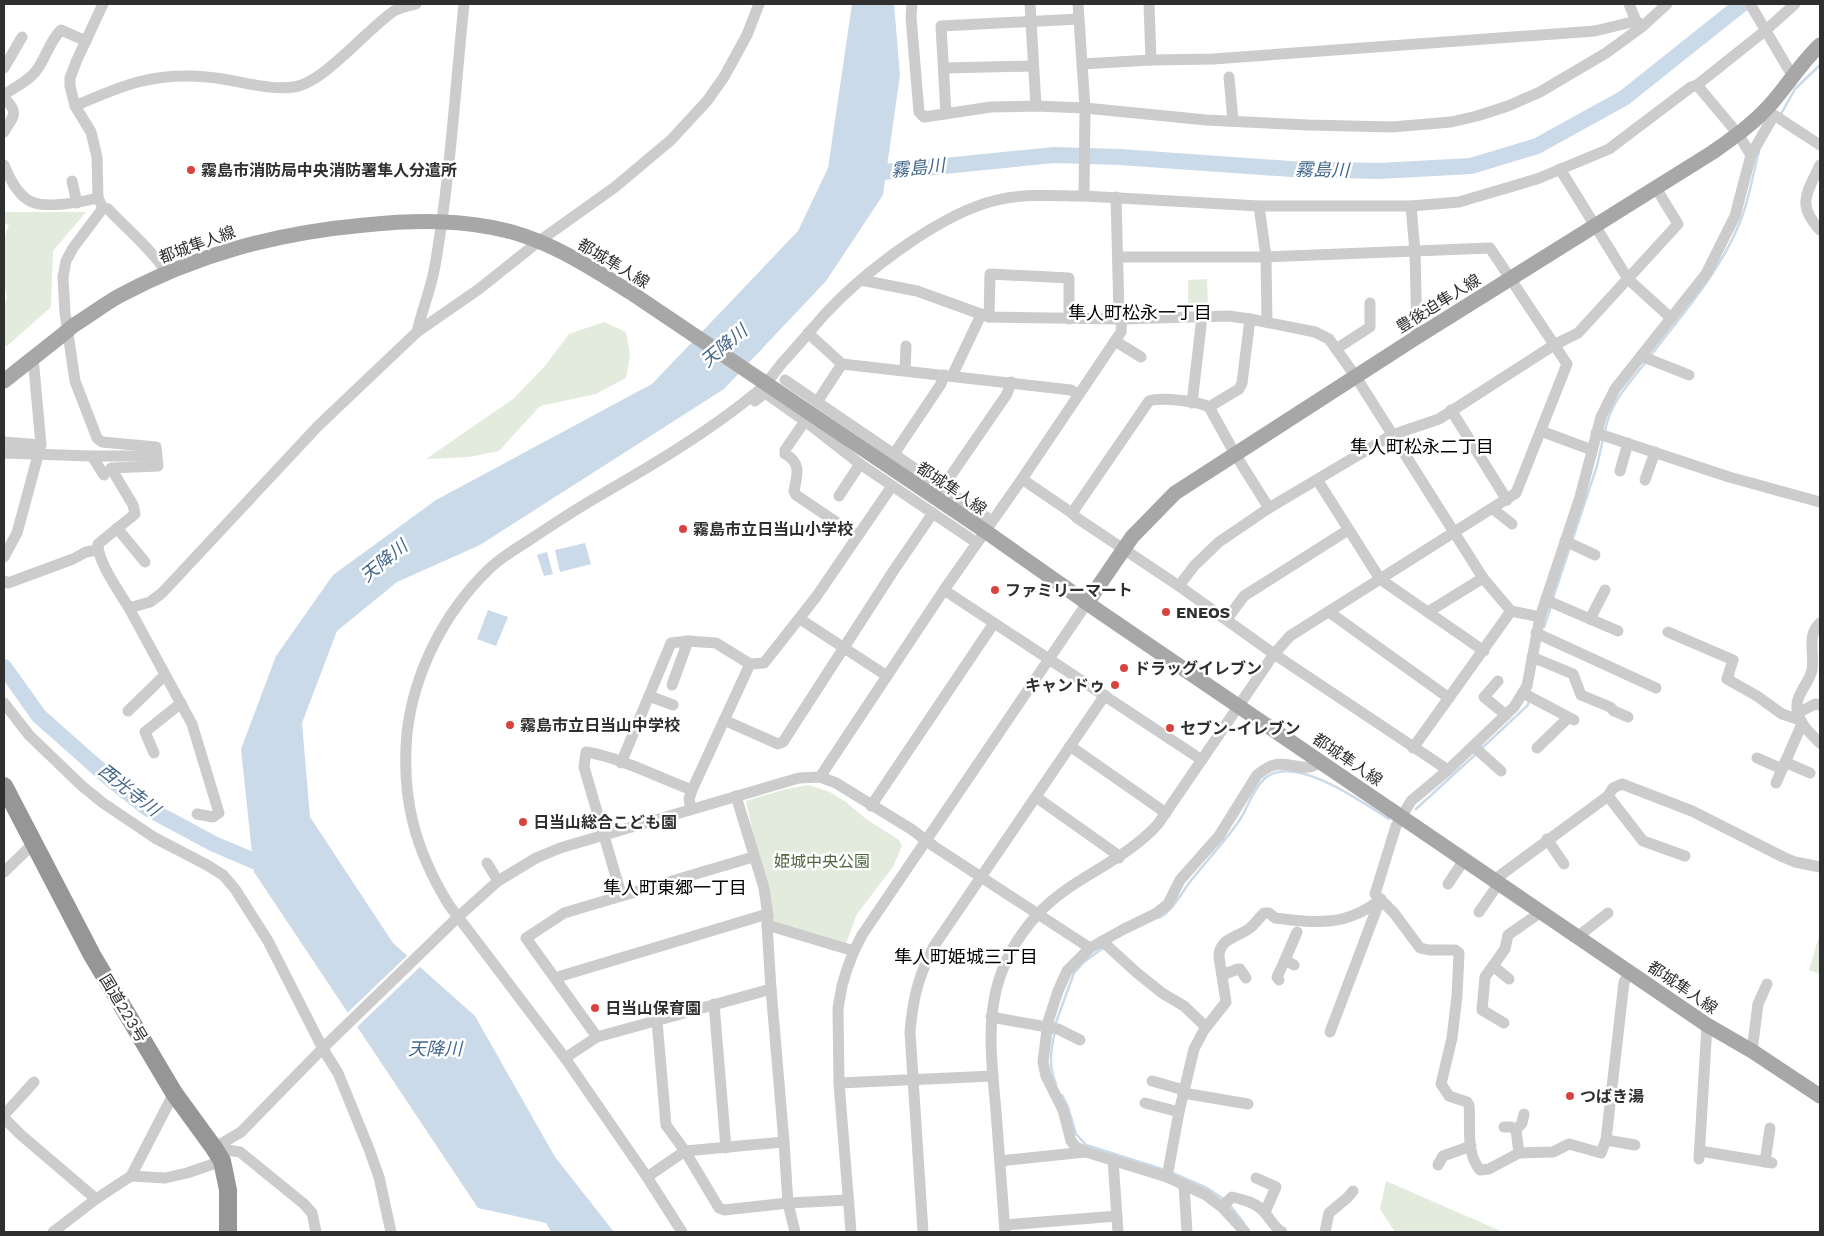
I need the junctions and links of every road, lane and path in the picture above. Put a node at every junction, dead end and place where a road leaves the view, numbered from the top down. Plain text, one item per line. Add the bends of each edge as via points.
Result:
1 (103, 4) edge
2 (416, 4) edge
3 (464, 4) edge
4 (760, 4) edge
5 (912, 4) edge
6 (1030, 4) edge
7 (1078, 4) edge
8 (1149, 4) edge
9 (1629, 4) edge
10 (1667, 4) edge
11 (1750, 4) edge
12 (1794, 4) edge
13 (1079, 20) junction
14 (1032, 22) junction
15 (1640, 24) junction
16 (1766, 30) junction
17 (22, 38) dead end
18 (86, 41) junction
19 (1820, 45) edge
20 (1151, 60) junction
21 (1082, 64) junction
22 (1033, 66) junction
23 (4, 68) edge
24 (944, 68) junction
25 (1792, 75) junction
26 (1229, 77) dead end
27 (1697, 85) junction
28 (4, 97) edge
29 (75, 106) junction
30 (1036, 106) junction
31 (1085, 110) junction
32 (946, 114) junction
33 (1233, 121) junction
34 (4, 132) edge
35 (1738, 134) junction
36 (1820, 145) edge
37 (1751, 155) junction
38 (1820, 165) edge
39 (4, 166) edge
40 (1560, 169) junction
41 (72, 181) dead end
42 (1656, 188) junction
43 (1084, 193) junction
44 (1116, 197) junction
45 (77, 203) junction
46 (100, 203) junction
47 (1259, 206) junction
48 (1411, 206) junction
49 (441, 221) junction
50 (1596, 226) junction
51 (1820, 230) edge
52 (541, 243) junction
53 (1415, 252) junction
54 (1118, 257) junction
55 (1266, 257) junction
56 (167, 273) junction
57 (1510, 278) junction
58 (1628, 279) junction
59 (861, 280) junction
60 (1370, 303) dead end
61 (985, 316) junction
62 (1202, 317) junction
63 (1671, 318) junction
64 (1069, 319) junction
65 (1122, 319) junction
66 (1250, 319) junction
67 (1267, 322) junction
68 (417, 332) junction
69 (808, 333) junction
70 (1416, 337) junction
71 (1115, 341) junction
72 (1554, 345) junction
73 (906, 346) dead end
74 (1336, 348) junction
75 (1642, 356) junction
76 (33, 357) junction
77 (1141, 357) dead end
78 (842, 364) junction
79 (905, 370) junction
80 (1689, 375) dead end
81 (948, 376) junction
82 (1356, 377) junction
83 (785, 380) dead end
84 (4, 381) edge
85 (763, 382) junction
86 (1011, 382) junction
87 (1078, 394) junction
88 (817, 402) junction
89 (1192, 403) junction
90 (1209, 407) junction
91 (1451, 410) junction
92 (724, 416) junction
93 (806, 421) junction
94 (1541, 431) junction
95 (1601, 434) junction
96 (1392, 435) junction
97 (4, 442) edge
98 (1628, 443) junction
99 (39, 449) junction
100 (1592, 450) junction
101 (1655, 452) junction
102 (4, 453) edge
103 (894, 454) junction
104 (1235, 454) junction
105 (92, 456) junction
106 (156, 456) junction
107 (860, 464) junction
108 (1620, 471) dead end
109 (104, 475) dead end
110 (1022, 479) junction
111 (1318, 480) junction
112 (1645, 480) dead end
113 (892, 486) junction
114 (942, 488) junction
115 (839, 496) dead end
116 (1507, 500) junction
117 (1820, 502) edge
118 (1269, 508) junction
119 (1493, 509) junction
120 (933, 513) junction
121 (1072, 513) junction
122 (1512, 524) dead end
123 (117, 528) junction
124 (1348, 530) junction
125 (985, 532) junction
126 (1454, 533) junction
127 (857, 536) junction
128 (1569, 543) junction
129 (1124, 549) junction
130 (98, 550) junction
131 (1595, 555) dead end
132 (4, 557) edge
133 (145, 562) dead end
134 (1483, 578) junction
135 (1380, 579) junction
136 (4, 581) edge
137 (1179, 586) junction
138 (944, 590) junction
139 (1605, 590) dead end
140 (1550, 601) junction
141 (1088, 604) junction
142 (129, 608) junction
143 (1329, 612) junction
144 (1428, 612) junction
145 (1511, 612) junction
146 (1540, 617) junction
147 (800, 619) junction
148 (1227, 619) junction
149 (1590, 619) junction
150 (994, 622) junction
151 (1820, 622) edge
152 (1618, 631) dead end
153 (1668, 632) dead end
154 (1540, 634) junction
155 (688, 641) junction
156 (845, 648) junction
157 (1484, 651) junction
158 (1274, 654) junction
159 (1049, 658) junction
160 (1536, 658) junction
161 (750, 664) junction
162 (165, 676) junction
163 (886, 676) junction
164 (1498, 681) dead end
165 (672, 685) dead end
166 (1656, 688) dead end
167 (1523, 694) junction
168 (1105, 695) junction
169 (649, 696) junction
170 (1449, 698) junction
171 (4, 703) edge
172 (181, 704) junction
173 (673, 705) dead end
174 (1820, 705) edge
175 (1239, 707) junction
176 (128, 712) dead end
177 (1506, 715) junction
178 (1628, 717) dead end
179 (1800, 719) junction
180 (724, 720) junction
181 (1820, 743) edge
182 (1070, 746) junction
183 (1474, 746) junction
184 (1413, 748) junction
185 (1537, 748) dead end
186 (154, 753) dead end
187 (1757, 758) dead end
188 (1202, 760) junction
189 (1320, 762) junction
190 (621, 763) junction
191 (1784, 766) junction
192 (1448, 770) junction
193 (1501, 771) dead end
194 (1810, 773) dead end
195 (820, 777) junction
196 (1776, 783) dead end
197 (4, 786) edge
198 (692, 790) junction
199 (736, 796) junction
200 (1036, 796) junction
201 (1608, 796) junction
202 (871, 806) junction
203 (691, 808) junction
204 (1166, 813) junction
205 (197, 814) dead end
206 (1401, 816) junction
207 (603, 835) junction
208 (1547, 839) junction
209 (926, 840) junction
210 (34, 843) junction
211 (1685, 856) dead end
212 (753, 857) junction
213 (1119, 858) junction
214 (1464, 860) junction
215 (488, 863) dead end
216 (1564, 864) dead end
217 (1820, 867) edge
218 (4, 872) edge
219 (981, 876) junction
220 (498, 881) junction
221 (1496, 881) junction
222 (1448, 884) dead end
223 (621, 894) junction
224 (1381, 899) junction
225 (1479, 912) dead end
226 (1541, 912) junction
227 (1608, 913) dead end
228 (1037, 914) junction
229 (456, 918) junction
230 (1275, 918) junction
231 (768, 920) junction
232 (1578, 937) junction
233 (1105, 944) junction
234 (1090, 948) junction
235 (854, 951) junction
236 (1493, 966) junction
237 (1630, 973) junction
238 (1222, 975) junction
239 (1246, 978) dead end
240 (556, 979) junction
241 (1509, 979) dead end
242 (1279, 980) dead end
243 (1767, 984) dead end
244 (770, 989) junction
245 (714, 1004) junction
246 (991, 1018) junction
247 (657, 1021) junction
248 (1504, 1023) dead end
249 (1707, 1025) junction
250 (1206, 1027) junction
251 (1051, 1028) junction
252 (1330, 1032) dead end
253 (597, 1037) junction
254 (1080, 1040) dead end
255 (326, 1046) junction
256 (1752, 1051) junction
257 (564, 1058) junction
258 (993, 1076) junction
259 (912, 1079) junction
260 (1152, 1081) dead end
261 (34, 1082) dead end
262 (839, 1083) junction
263 (1184, 1091) junction
264 (174, 1093) junction
265 (1820, 1096) edge
266 (1146, 1103) dead end
267 (1248, 1104) dead end
268 (1179, 1112) junction
269 (1524, 1114) dead end
270 (4, 1116) edge
271 (1504, 1127) dead end
272 (1770, 1128) dead end
273 (1516, 1130) junction
274 (1606, 1140) junction
275 (784, 1142) junction
276 (1634, 1145) dead end
277 (1470, 1146) junction
278 (726, 1148) junction
279 (685, 1152) junction
280 (1086, 1152) junction
281 (1519, 1153) junction
282 (218, 1155) junction
283 (1113, 1160) junction
284 (1000, 1161) junction
285 (1438, 1165) dead end
286 (1168, 1174) junction
287 (131, 1176) junction
288 (647, 1178) junction
289 (1256, 1178) dead end
290 (1184, 1185) junction
291 (1353, 1191) dead end
292 (96, 1199) junction
293 (848, 1200) junction
294 (788, 1203) junction
295 (1225, 1204) junction
296 (1265, 1212) junction
297 (1117, 1216) junction
298 (1005, 1228) edge
299 (53, 1232) edge
300 (228, 1232) edge
301 (316, 1232) edge
302 (391, 1232) edge
303 (682, 1232) edge
304 (795, 1232) edge
305 (851, 1232) edge
306 (923, 1232) edge
307 (1118, 1232) edge
308 (1187, 1232) edge
309 (1244, 1232) edge
310 (1282, 1232) edge
311 (1325, 1232) edge

1 - 18 street
2 - 29 street via 395,10 330,67 294,87 272,87 208,77 165,76 123,86
3 - 49 street
4 - 52 street via 724,77 691,120 649,160
5 - 32 street via 919,112 924,117
6 - 14 street
7 - 13 street
8 - 20 street
9 - 15 street
10 - 15 street
11 - 16 street
12 - 16 street
13 - 14 street
13 - 21 street
14 - 22 street
14 - 24 street via 941,26
15 - 20 street via 1595,31 1213,59
15 - 33 street via 1606,53 1540,92 1477,116 1451,122 1392,127
16 - 25 street
16 - 27 street
17 - 23 street
18 - 28 street via 61,30 53,38 37,69
18 - 29 street via 70,78
19 - 25 main road, 豊後迫隼人線
20 - 21 street
21 - 31 street
22 - 24 street
22 - 30 street
24 - 32 street
25 - 35 main road, 豊後迫隼人線 via 1770,104
26 - 33 street
27 - 35 street
27 - 40 street via 1609,148
28 - 34 street via 14,110
29 - 46 street via 91,132 97,157
30 - 31 street
30 - 32 street via 991,107
31 - 33 street
31 - 43 street
35 - 37 street
35 - 42 main road, 豊後迫隼人線
36 - 37 street via 1778,118
37 - 63 street via 1735,216 1718,251 1706,274
38 - 51 street via 1806,196 1805,207
39 - 45 street via 10,178 33,203
40 - 48 street via 1459,202
40 - 50 street
41 - 45 street
42 - 50 main road, 豊後迫隼人線
42 - 58 street via 1678,224
43 - 44 street
43 - 59 street via 1015,197 978,206 942,223 902,248
44 - 47 street
44 - 54 street
45 - 46 street
46 - 56 street
46 - 106 street via 66,261 63,277 75,381 96,438 102,442 156,446
47 - 48 street
47 - 55 street
48 - 53 street
49 - 52 main road, 都城隼人線 via 514,232
49 - 56 main road, 都城隼人線 via 391,222 286,235 238,246
49 - 68 street via 429,292
50 - 57 main road, 豊後迫隼人線
50 - 58 street
52 - 68 street
52 - 85 main road, 都城隼人線 via 612,281
53 - 55 street
53 - 57 street via 1490,248
53 - 70 street
54 - 55 street
54 - 65 street
55 - 67 street
56 - 76 main road, 都城隼人線, bridge via 118,297
57 - 70 main road, 豊後迫隼人線
57 - 72 street
58 - 63 street
58 - 72 street via 1578,333
59 - 61 street via 917,291
59 - 69 street
60 - 74 street via 1370,327
61 - 64 street
61 - 64 street via 990,274 1069,278
61 - 81 street
62 - 65 street
62 - 66 street
62 - 89 street
63 - 75 street
64 - 65 street
65 - 71 street via 1121,332
66 - 67 street
66 - 90 street via 1242,383 1239,389
67 - 74 street via 1315,332 1329,339
68 - 142 street via 318,426 162,594 150,602
69 - 78 street
69 - 85 street
70 - 82 main road, 豊後迫隼人線
71 - 77 street
71 - 87 street
72 - 91 street
72 - 94 street via 1567,364
73 - 79 street
74 - 82 street
75 - 80 street
75 - 95 street via 1615,389 1601,417
76 - 84 main road, 都城隼人線
76 - 99 street
78 - 79 street
78 - 88 street
79 - 81 street
81 - 86 street
81 - 103 street
82 - 96 street
82 - 104 main road, 豊後迫隼人線
83 - 88 street
85 - 92 street via 759,391
85 - 125 main road, 都城隼人線
86 - 87 street via 1071,390
86 - 114 street via 1007,394
87 - 110 street
88 - 103 street
89 - 90 street
89 - 121 street via 1149,401
90 - 104 street
91 - 96 street via 1439,419
91 - 116 street
92 - 93 street via 729,422 765,393
92 - 229 street via 689,442 565,516 501,559 467,591 432,646 409,716 406,775 411,817 421,853
93 - 107 street
93 - 127 street via 785,450 785,454 797,464 794,491
94 - 100 street
94 - 116 street via 1516,493
95 - 98 street
95 - 100 street
96 - 111 street
96 - 126 street
97 - 99 street
98 - 101 street
98 - 108 street
99 - 102 street
99 - 105 street
99 - 132 street via 17,533
100 - 128 street
101 - 112 street
101 - 117 street
103 - 114 street
104 - 118 street
104 - 129 main road, 豊後迫隼人線 via 1175,493
105 - 106 street
105 - 109 street
106 - 123 street via 158,466 112,468 133,505 134,514
107 - 113 street
107 - 115 street
110 - 121 street
110 - 125 street
111 - 118 street
111 - 124 street
113 - 120 street
113 - 127 street
114 - 125 street
116 - 119 street
118 - 137 street via 1220,542 1194,566
119 - 122 street
119 - 126 street
120 - 125 street
120 - 156 street
121 - 129 street
123 - 130 street via 98,544
123 - 133 street
124 - 135 street
124 - 148 street via 1244,596
125 - 138 street
125 - 141 main road, 都城隼人線
126 - 134 street
126 - 135 street
127 - 147 street
128 - 131 street
128 - 140 street
129 - 137 street
129 - 141 main road, 豊後迫隼人線
130 - 136 street via 8,583
130 - 142 street
134 - 144 street
134 - 145 street
135 - 143 street
135 - 144 street
137 - 148 street
138 - 150 street
138 - 163 street
139 - 149 street
140 - 146 street
140 - 149 street
141 - 159 street
141 - 175 main road, 都城隼人線
142 - 162 street
143 - 158 street via 1290,636
143 - 170 street
144 - 157 street
145 - 146 street
145 - 157 street
146 - 154 street
147 - 156 street
147 - 161 street via 764,663
148 - 158 street
149 - 152 street
150 - 159 street
150 - 202 street
151 - 179 street via 1812,636 1812,671 1798,700
153 - 179 street via 1733,660 1727,679 1782,714
154 - 160 street
154 - 166 street
155 - 161 street via 716,643
155 - 165 street
155 - 169 street via 671,643
156 - 163 street
156 - 180 street via 783,742 778,744
157 - 170 street
158 - 175 street
158 - 184 street
159 - 168 street
159 - 209 street
160 - 167 street
160 - 178 street via 1573,674 1581,695
161 - 180 street
162 - 172 street
162 - 176 street
163 - 195 street
164 - 177 street via 1481,700
167 - 177 street
167 - 185 street via 1571,719
168 - 182 street
168 - 188 street
169 - 173 street
169 - 190 street
170 - 184 street
171 - 255 street via 29,735 82,786 155,838 223,876 268,941
172 - 186 street via 145,732
172 - 205 street via 192,724 219,813 213,817
174 - 179 street via 1815,704
175 - 188 street
175 - 189 main road, 都城隼人線
177 - 183 street
179 - 181 street
179 - 191 street
180 - 198 street
182 - 200 street
182 - 204 street
183 - 192 street
183 - 193 street
184 - 192 street
187 - 191 street
188 - 204 street
189 - 206 main road, 都城隼人線
189 - 233 street via 1308,768 1275,765 1265,769 1250,785 1219,836 1180,880 1168,904 1155,914 1124,928
190 - 198 street
190 - 207 street via 586,752 584,757
191 - 194 street
191 - 196 street
192 - 206 street via 1411,801
195 - 199 street via 799,778
195 - 202 street via 836,783
197 - 210 highway, 国道223号
198 - 203 street
199 - 203 street
199 - 212 street
200 - 213 street
200 - 219 street
201 - 208 street
201 - 211 street via 1643,841
201 - 217 street via 1622,784 1692,811 1783,857
202 - 209 street
203 - 207 street
204 - 213 street via 1148,835
206 - 214 main road, 都城隼人線
206 - 224 street via 1375,894
207 - 220 street via 536,858
207 - 223 street
208 - 216 street
208 - 221 street
209 - 219 street
209 - 235 street
210 - 218 street
210 - 264 highway, 国道223号 via 92,955
212 - 223 street
212 - 231 street via 764,888
213 - 228 street via 1063,892
214 - 221 main road, 都城隼人線
214 - 222 street
215 - 220 street
219 - 228 street
219 - 259 street via 934,946 917,986 910,1032
220 - 229 street
221 - 225 street
221 - 226 main road, 都城隼人線
223 - 240 street via 564,912 526,938
224 - 230 street via 1362,913 1337,920
224 - 252 street
224 - 277 street via 1420,948 1459,953 1452,1038 1441,1084 1449,1096 1469,1104
226 - 232 main road, 都城隼人線
226 - 236 street via 1508,935
227 - 232 street
228 - 234 street
228 - 246 street via 1002,971
229 - 255 street
229 - 257 street
230 - 238 street via 1264,913 1251,928 1222,944 1219,951
230 - 242 street via 1298,932 1289,962 1277,977
231 - 235 street
231 - 240 street via 767,914
231 - 244 street
232 - 237 main road, 都城隼人線
233 - 234 street
233 - 250 street
234 - 251 street via 1067,971 1058,991
235 - 262 street via 838,1008
236 - 241 street
236 - 248 street via 1485,977 1482,1010
237 - 249 main road, 都城隼人線
237 - 274 street via 1624,982
238 - 239 street via 1240,969
238 - 250 street via 1226,1002
240 - 253 street
243 - 256 street via 1758,1004
244 - 245 street
244 - 275 street
245 - 247 street
245 - 278 street
246 - 251 street
246 - 258 street
247 - 253 street
247 - 279 street via 666,1125
249 - 256 main road, 都城隼人線
249 - 272 street via 1699,1155 1768,1163
250 - 263 street via 1194,1049
251 - 254 street
251 - 280 street via 1043,1062 1046,1076 1063,1110 1071,1141
253 - 257 street
255 - 282 street
255 - 302 street via 369,1149
256 - 265 main road, 都城隼人線
257 - 288 street
258 - 259 street
258 - 284 street
259 - 262 street
259 - 306 street
260 - 263 street
261 - 270 street
262 - 293 street
263 - 267 street
263 - 268 street
264 - 282 highway, 国道223号
264 - 287 street
266 - 268 street
268 - 286 street
269 - 273 street
270 - 292 street via 21,1135
271 - 273 street
273 - 281 street
274 - 276 street
274 - 281 street via 1601,1153 1569,1144 1553,1152
275 - 278 street
275 - 294 street
277 - 281 street via 1480,1170 1489,1169
277 - 285 street via 1443,1156
278 - 279 street
279 - 288 street
279 - 294 street via 719,1208
280 - 283 street
280 - 284 street
282 - 287 street via 188,1173 165,1178
282 - 300 highway, 国道223号 via 228,1190
282 - 301 street via 240,1152 304,1204 312,1213
283 - 286 street
283 - 297 street
284 - 298 street
286 - 290 street
287 - 292 street
288 - 303 street
289 - 296 street via 1276,1187
290 - 295 street
290 - 308 street
291 - 311 street via 1329,1213
292 - 299 street
293 - 294 street
293 - 305 street
294 - 304 street
295 - 296 street via 1232,1197
295 - 309 street
296 - 310 street
297 - 298 street
297 - 307 street

